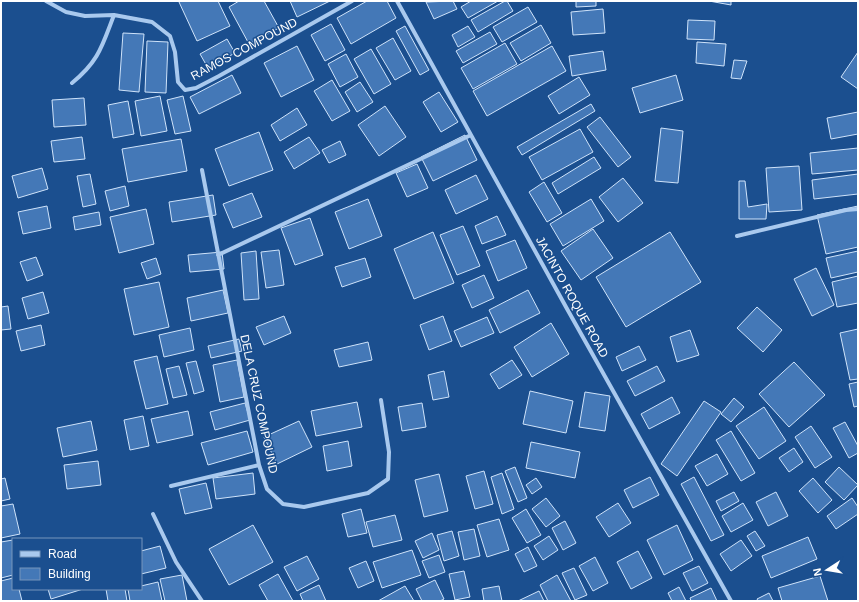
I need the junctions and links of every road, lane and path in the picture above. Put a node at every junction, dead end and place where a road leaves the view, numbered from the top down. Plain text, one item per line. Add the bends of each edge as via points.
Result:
1 (46, 1) edge
2 (352, 1) edge
3 (397, 1) edge
4 (114, 15) junction
5 (72, 83) dead end
6 (471, 135) junction
7 (202, 170) dead end
8 (858, 209) edge
9 (737, 236) dead end
10 (218, 255) junction
11 (380, 400) dead end
12 (259, 465) junction
13 (171, 486) dead end
14 (153, 514) dead end
15 (202, 601) edge
16 (732, 601) edge

1 - 4 street, RAMOS COMPOUND via 66,12 85,16
2 - 4 street, RAMOS COMPOUND via 219,76 196,88 185,90 178,82 175,52 170,36 152,22
3 - 6 street, JACINTO ROQUE ROAD
4 - 5 street via 99,54
6 - 10 street
6 - 16 street, JACINTO ROQUE ROAD
7 - 10 street, DELA CRUZ COMPOUND
8 - 9 street
10 - 12 street, DELA CRUZ COMPOUND
11 - 12 street, DELA CRUZ COMPOUND via 389,452 388,479 368,493 304,507 283,504 267,489
12 - 13 street
14 - 15 street via 176,562

